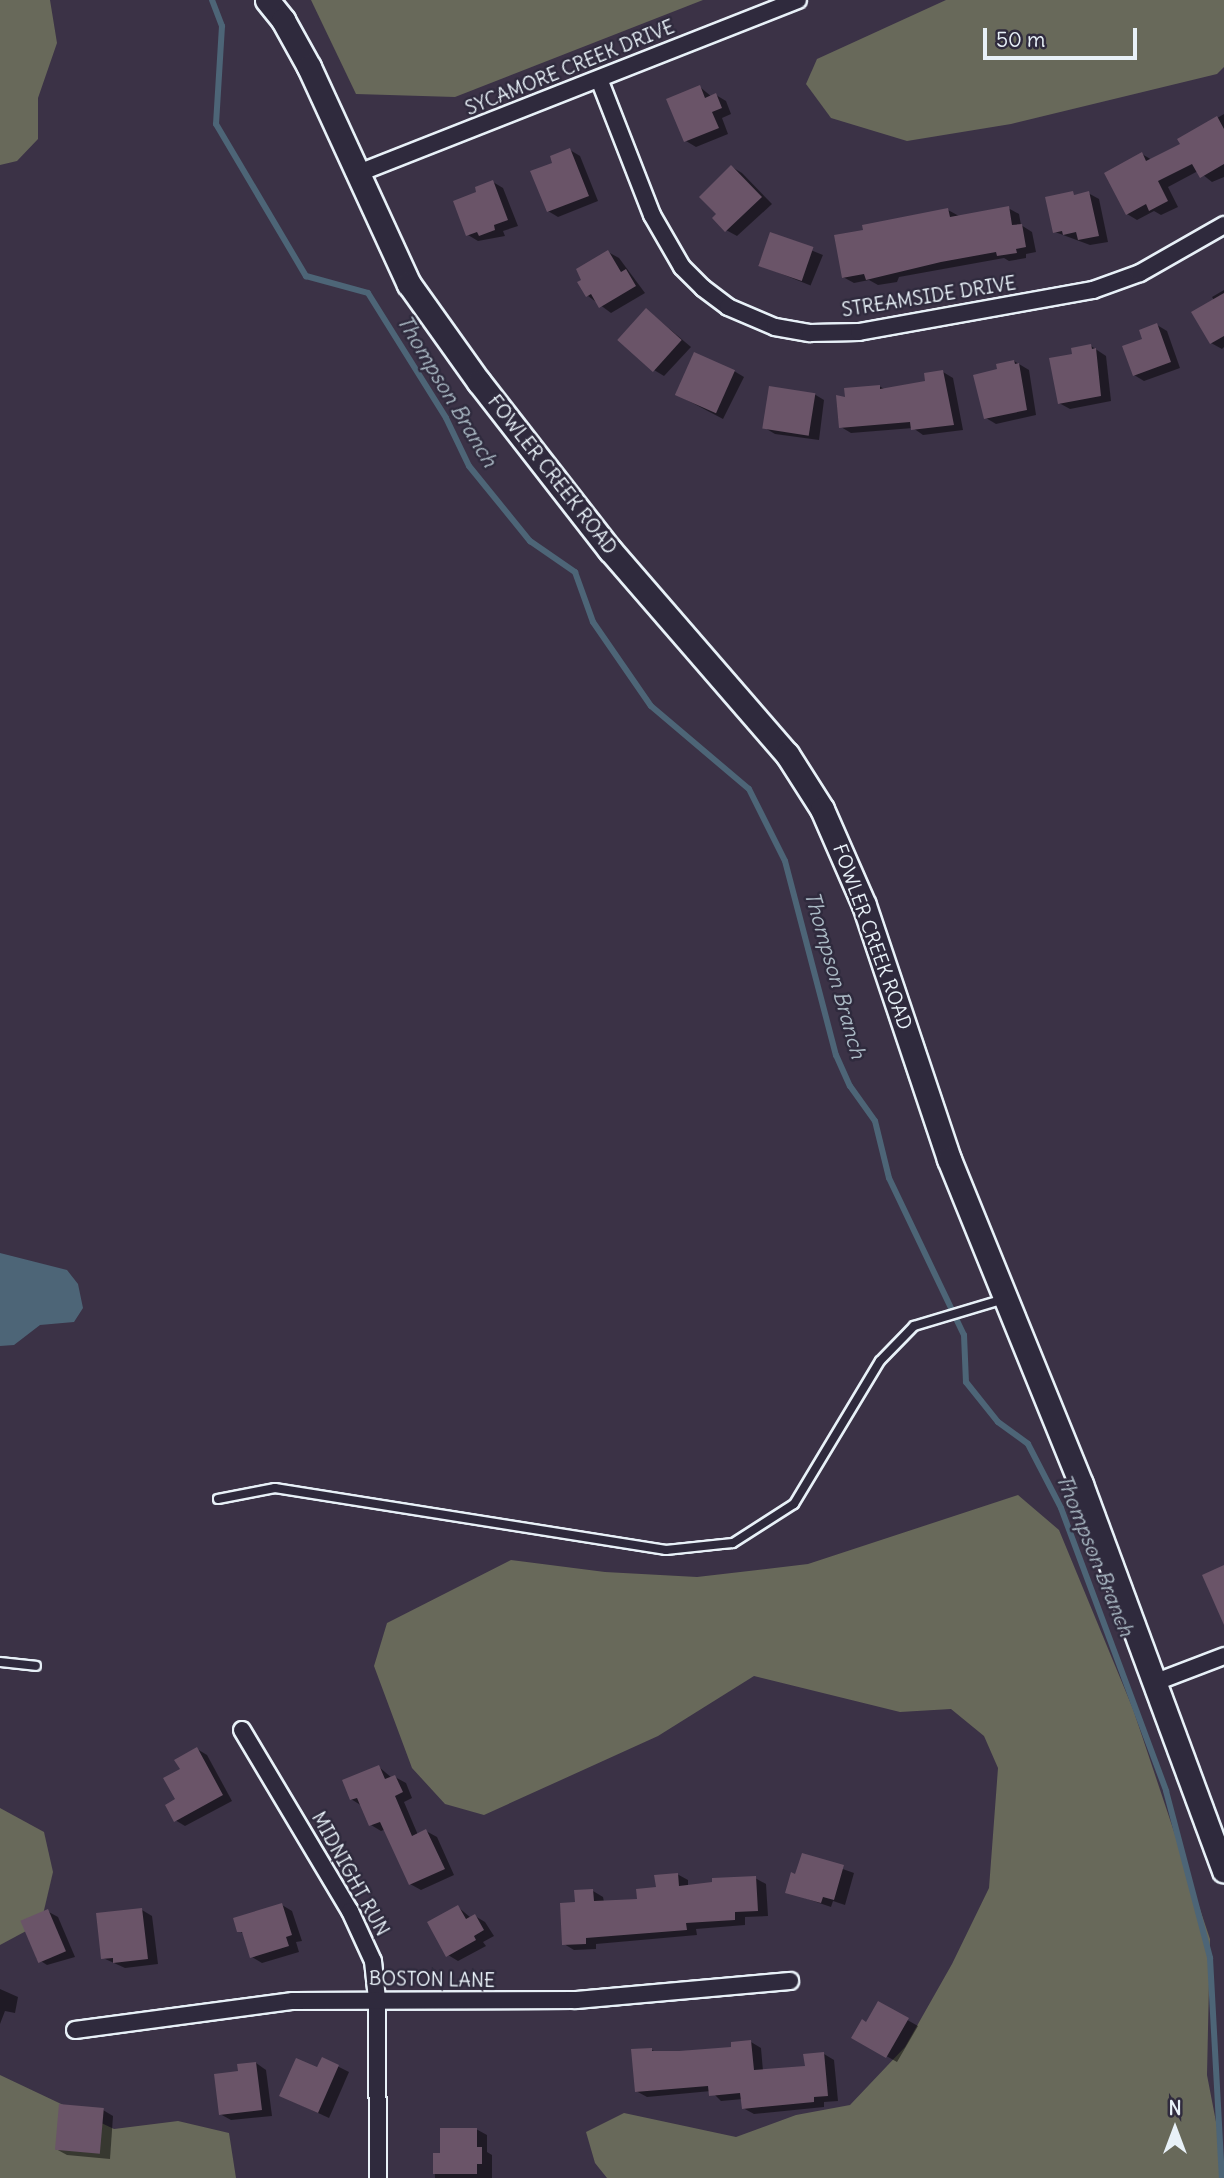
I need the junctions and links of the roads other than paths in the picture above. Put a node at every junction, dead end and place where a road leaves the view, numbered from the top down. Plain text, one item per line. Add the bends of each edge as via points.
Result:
1 (268, 0) edge
2 (798, 0) edge
3 (599, 79) junction
4 (356, 174) junction
5 (1224, 225) edge
6 (1004, 1299) junction
7 (218, 1499) dead end
8 (1224, 1656) edge
9 (0, 1662) edge
10 (36, 1666) dead end
11 (1156, 1682) junction
12 (242, 1730) dead end
13 (1224, 1870) edge
14 (790, 1981) dead end
15 (377, 2000) junction
16 (75, 2030) dead end
17 (378, 2178) edge

1 - 4 main road, FOWLER CREEK ROAD via 309,67
2 - 3 street, SYCAMORE CREEK DRIVE
3 - 4 street, SYCAMORE CREEK DRIVE
3 - 5 street, STREAMSIDE DRIVE via 652,215 682,267 728,307 775,327 810,333 859,332 1093,290 1140,274
4 - 6 main road, FOWLER CREEK ROAD via 409,284 479,382 636,582 787,754 822,808 864,905 949,1159
6 - 7 lane via 915,1326 880,1361 794,1504 733,1543 666,1550 275,1488
6 - 11 main road, FOWLER CREEK ROAD
8 - 11 street
9 - 10 lane
11 - 13 main road, FOWLER CREEK ROAD
12 - 15 street, MIDNIGHT RUN via 366,1940
14 - 15 street, BOSTON LANE via 576,2000
15 - 16 street, BOSTON LANE via 293,2001
15 - 17 street, MIDNIGHT RUN

